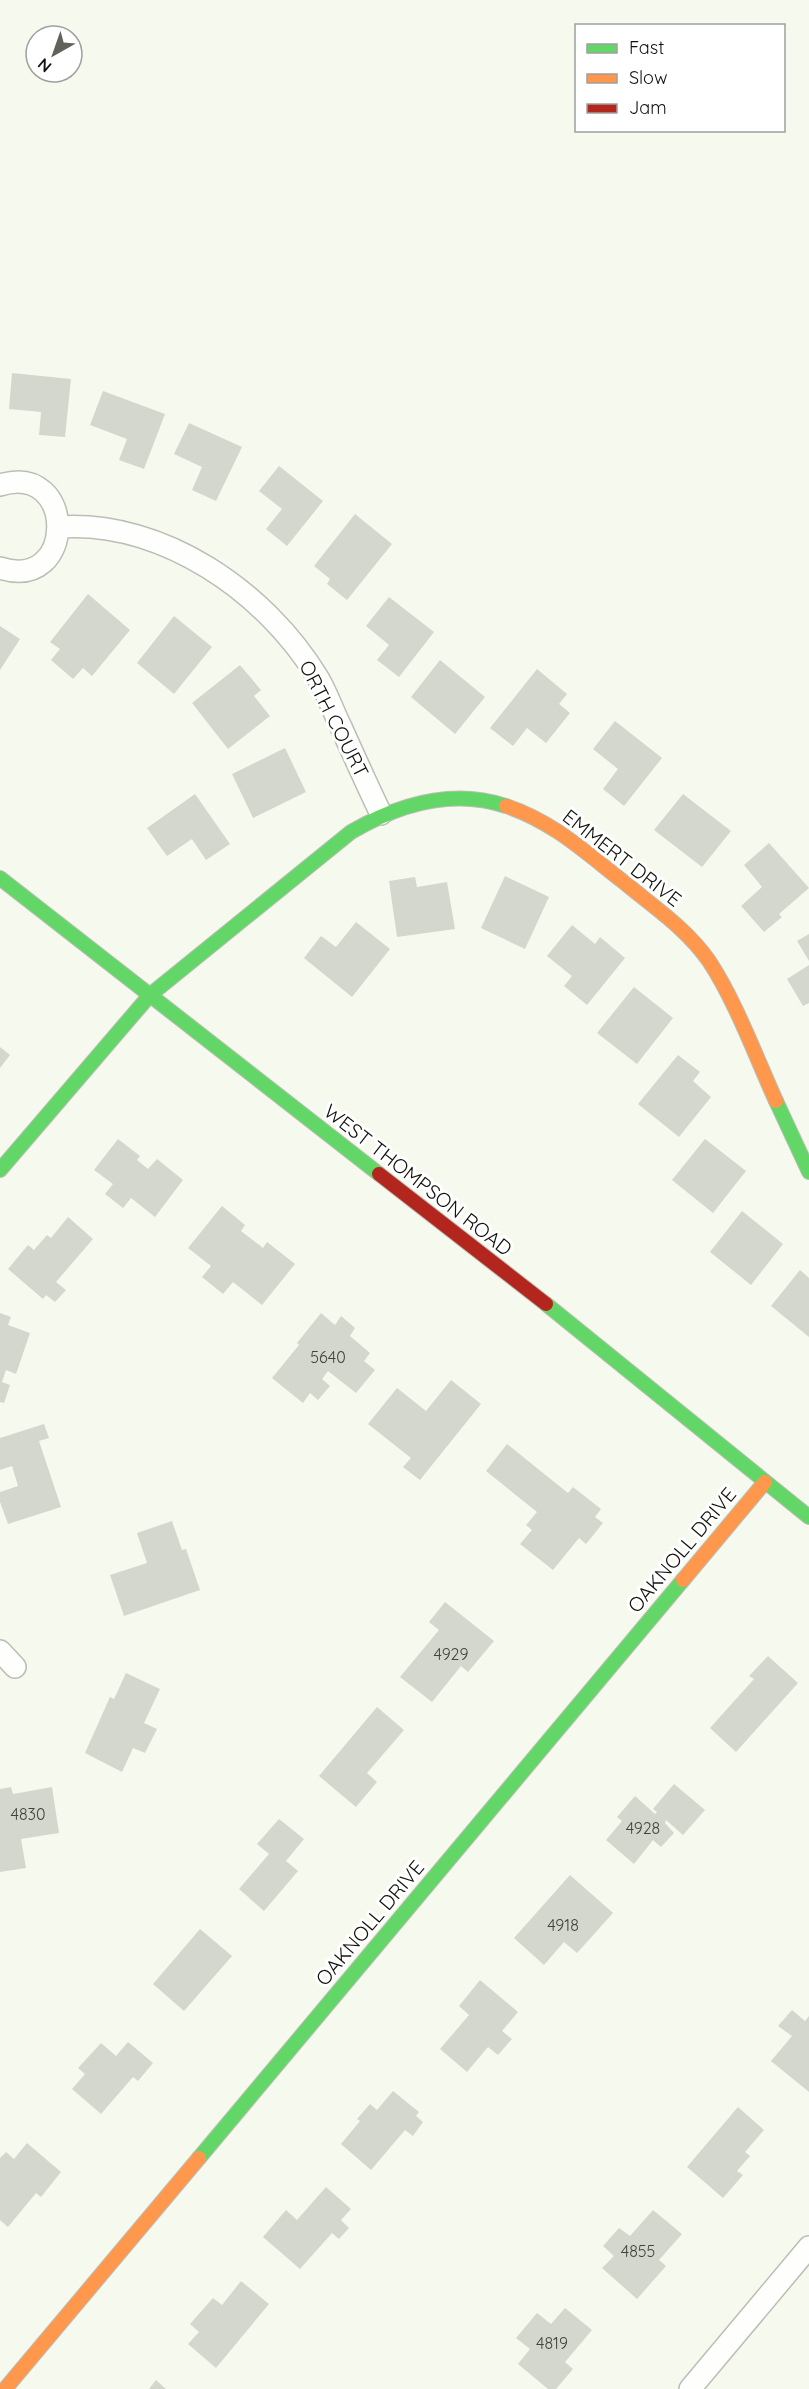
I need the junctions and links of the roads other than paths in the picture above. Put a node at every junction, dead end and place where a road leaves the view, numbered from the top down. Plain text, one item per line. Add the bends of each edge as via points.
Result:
1 (0, 485) edge
2 (59, 526) junction
3 (0, 568) edge
4 (381, 814) junction
5 (0, 878) edge
6 (150, 995) junction
7 (0, 1170) edge
8 (809, 1172) edge
9 (765, 1482) junction
10 (809, 1517) edge
11 (0, 1651) edge
12 (15, 1667) dead end
13 (809, 2247) edge
14 (5, 2389) edge
15 (690, 2389) edge

1 - 2 street via 24,483 40,490 56,510
2 - 3 street via 53,550 42,562 19,571
2 - 4 street, ORTH COURT via 88,526 157,543 232,582 259,605 299,649 318,679
4 - 6 street, EMMERT DRIVE via 351,832
4 - 8 street, EMMERT DRIVE via 444,798 471,798 511,807 564,835 679,927 699,946 724,987
5 - 6 street, WEST THOMPSON ROAD
6 - 7 street, EMMERT DRIVE
6 - 9 street, WEST THOMPSON ROAD via 569,1322
9 - 10 street, WEST THOMPSON ROAD
9 - 14 street, OAKNOLL DRIVE
11 - 12 street
13 - 15 street

